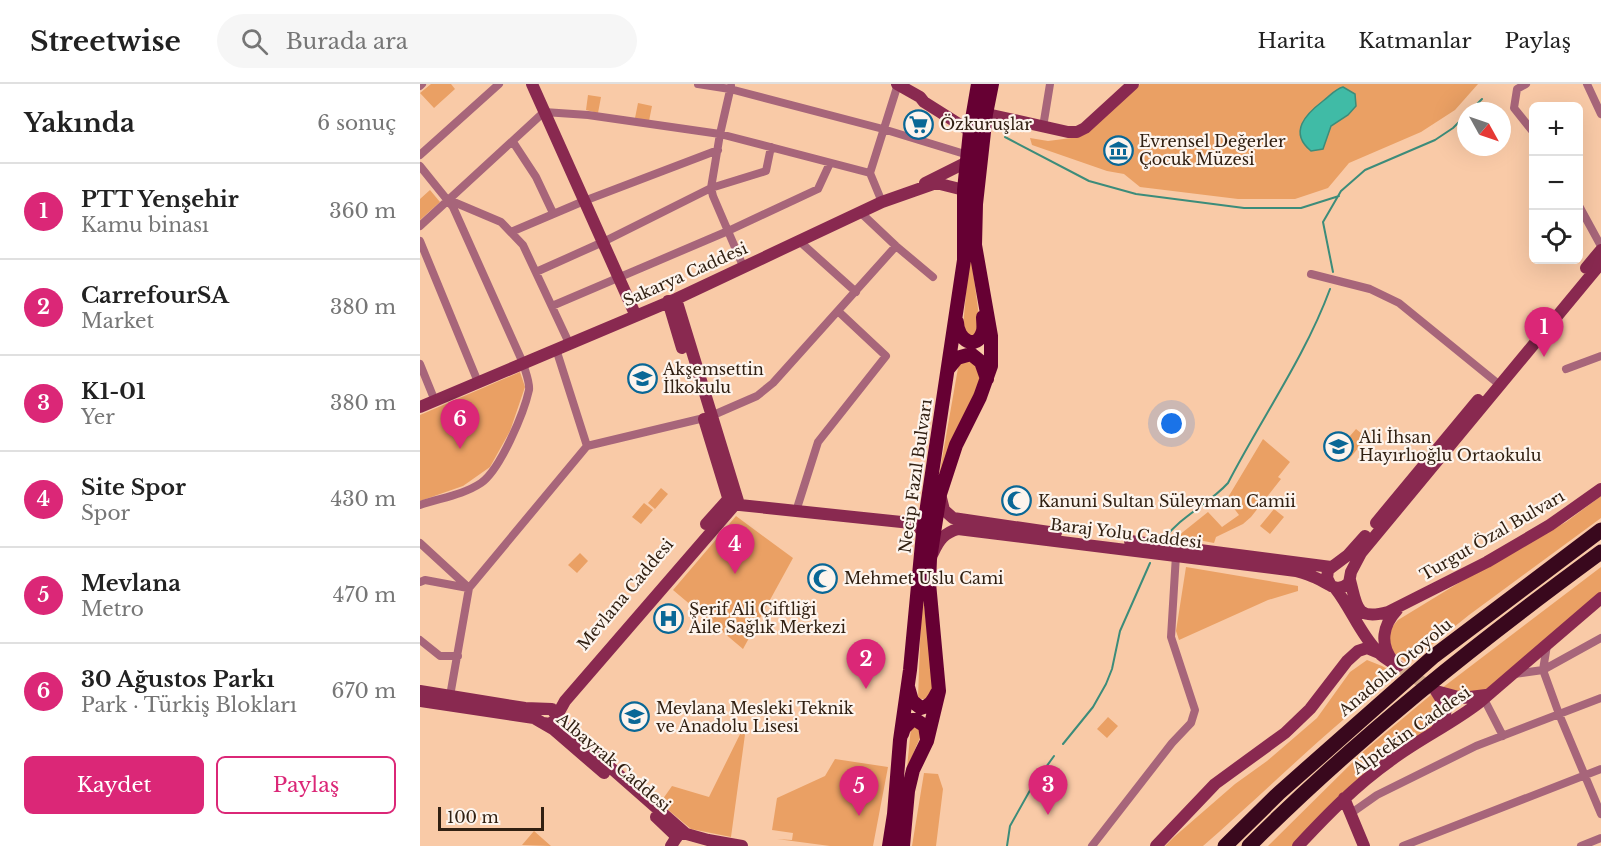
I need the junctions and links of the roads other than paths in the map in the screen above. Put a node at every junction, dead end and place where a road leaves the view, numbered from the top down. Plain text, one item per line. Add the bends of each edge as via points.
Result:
1 (499, 84) edge
2 (532, 84) edge
3 (698, 84) edge
4 (897, 84) edge
5 (978, 84) edge
6 (992, 84) edge
7 (1050, 84) edge
8 (1133, 84) edge
9 (1526, 84) edge
10 (1587, 84) edge
11 (731, 87) edge
12 (544, 112) junction
13 (980, 113) junction
14 (1601, 114) edge
15 (1043, 127) junction
16 (1529, 128) edge
17 (883, 129) junction
18 (970, 131) junction
19 (720, 134) junction
20 (513, 142) junction
21 (771, 147) junction
22 (718, 150) junction
23 (420, 154) edge
24 (967, 158) junction
25 (830, 163) junction
26 (420, 166) edge
27 (870, 173) junction
28 (711, 188) junction
29 (964, 190) junction
30 (905, 192) junction
31 (448, 200) junction
32 (584, 201) junction
33 (882, 201) junction
34 (1581, 210) edge
35 (860, 212) junction
36 (553, 213) junction
37 (420, 226) edge
38 (728, 231) junction
39 (511, 232) junction
40 (798, 240) junction
41 (420, 241) edge
42 (603, 242) junction
43 (896, 246) junction
44 (1601, 248) edge
45 (1601, 263) edge
46 (743, 266) junction
47 (536, 272) junction
48 (1311, 274) dead end
49 (933, 277) dead end
50 (619, 278) junction
51 (856, 292) junction
52 (672, 300) junction
53 (984, 302) junction
54 (552, 306) junction
55 (957, 311) junction
56 (839, 312) junction
57 (635, 314) junction
58 (569, 343) junction
59 (556, 348) junction
60 (1601, 356) edge
61 (523, 363) junction
62 (420, 364) edge
63 (1566, 369) dead end
64 (946, 371) junction
65 (987, 379) junction
66 (478, 382) junction
67 (1498, 383) junction
68 (435, 401) junction
69 (420, 407) edge
70 (707, 417) junction
71 (587, 446) junction
72 (1601, 489) edge
73 (940, 494) junction
74 (733, 499) junction
75 (420, 505) edge
76 (798, 505) junction
77 (927, 506) junction
78 (1601, 530) edge
79 (923, 533) junction
80 (1054, 536) junction
81 (420, 543) edge
82 (1601, 552) edge
83 (1176, 555) junction
84 (930, 560) junction
85 (1333, 566) junction
86 (1351, 576) junction
87 (420, 582) edge
88 (1333, 587) junction
89 (469, 588) junction
90 (1601, 598) edge
91 (1399, 608) junction
92 (1353, 613) junction
93 (1601, 638) edge
94 (420, 640) edge
95 (1547, 645) junction
96 (1378, 653) junction
97 (458, 656) junction
98 (1347, 661) junction
99 (1543, 670) junction
100 (1514, 674) junction
101 (908, 685) junction
102 (420, 691) edge
103 (939, 691) junction
104 (1487, 696) junction
105 (1601, 698) edge
106 (420, 701) edge
107 (449, 701) junction
108 (543, 709) junction
109 (1558, 714) junction
110 (556, 716) junction
111 (1357, 722) junction
112 (543, 723) junction
113 (1503, 736) junction
114 (900, 740) junction
115 (927, 741) junction
116 (1421, 741) junction
117 (1358, 744) junction
118 (1601, 769) edge
119 (1584, 776) junction
120 (1344, 798) junction
121 (1350, 814) junction
122 (1601, 814) edge
123 (1601, 838) edge
124 (681, 841) edge
125 (712, 846) edge
126 (742, 846) edge
127 (890, 846) edge
128 (903, 846) edge
129 (1092, 846) edge
130 (1156, 846) edge
131 (1212, 846) edge
132 (1225, 846) edge
133 (1249, 846) edge
134 (1258, 846) edge
135 (1298, 846) edge
136 (1364, 846) edge
137 (1403, 846) edge
138 (1581, 846) edge

1 - 23 street
2 - 12 street
3 - 11 street
4 - 17 street
4 - 18 street
5 - 13 main road
6 - 13 main road
7 - 15 street
8 - 15 street via 1077,132
9 - 16 street via 1517,89 1514,108
10 - 14 street
11 - 17 street
11 - 19 street
12 - 19 street
12 - 20 street
12 - 32 street
13 - 15 street
13 - 18 main road, Necip Fazıl Bulvarı
13 - 53 main road, Necip Fazıl Bulvarı via 975,245
17 - 24 street
17 - 27 street
18 - 24 main road, Necip Fazıl Bulvarı
19 - 21 street
19 - 22 street
20 - 31 street
20 - 36 street
21 - 25 street
21 - 28 street via 766,171
22 - 28 street
22 - 32 street
24 - 29 main road, Necip Fazıl Bulvarı
24 - 30 street
25 - 27 street
25 - 38 street via 818,189
26 - 31 street
27 - 33 street
28 - 38 street
28 - 42 street
29 - 30 street, Sakarya Caddesi via 936,183
29 - 55 main road, Necip Fazıl Bulvarı via 964,260
30 - 33 street, Sakarya Caddesi
31 - 37 street
31 - 39 street via 501,222
31 - 61 street
32 - 36 street
32 - 42 street
33 - 35 street, Sakarya Caddesi
34 - 44 street
35 - 40 street, Sakarya Caddesi
35 - 43 street
36 - 39 street
38 - 46 street
38 - 50 street
39 - 47 street via 523,245
40 - 46 street, Sakarya Caddesi
40 - 51 street
41 - 66 street
42 - 47 street
42 - 50 street
43 - 49 street
43 - 51 street
44 - 67 street
45 - 67 street
46 - 52 street, Sakarya Caddesi
47 - 54 street
48 - 67 street via 1350,283 1399,303
50 - 54 street
50 - 57 street
51 - 56 street
52 - 57 street, Sakarya Caddesi
52 - 70 street
53 - 55 main road via 982,333 971,342 958,334
53 - 65 main road, Necip Fazıl Bulvarı via 992,353
54 - 58 street
55 - 64 main road, Necip Fazıl Bulvarı
56 - 70 street via 765,391
56 - 76 street via 886,356 818,442
57 - 58 street, Sakarya Caddesi
58 - 59 street, Sakarya Caddesi
59 - 61 street, Sakarya Caddesi
59 - 71 street
60 - 63 street
61 - 66 street, Sakarya Caddesi
61 - 75 street via 529,388 497,466 482,483
62 - 68 street
64 - 65 main road via 957,358 971,354 981,362
64 - 77 main road, Necip Fazıl Bulvarı
65 - 73 main road, Necip Fazıl Bulvarı via 956,445
66 - 68 street, Sakarya Caddesi
67 - 85 street via 1355,547
67 - 86 street via 1361,553
68 - 69 street, Sakarya Caddesi
70 - 71 street
70 - 74 street
71 - 89 street
72 - 91 street, Turgut Özal Bulvarı via 1550,525
73 - 80 street, Baraj Yolu Caddesi via 944,510 953,518
73 - 84 main road, Necip Fazıl Bulvarı
74 - 76 street
74 - 79 street via 911,523
74 - 108 street, Mevlana Caddesi via 557,699
74 - 110 street, Mevlana Caddesi via 564,701
76 - 77 street via 911,515 919,514
77 - 79 main road, Necip Fazıl Bulvarı
78 - 111 highway, Anadolu Otoyolu via 1434,656
79 - 101 main road, Necip Fazıl Bulvarı
80 - 83 street, Baraj Yolu Caddesi
80 - 84 street, Baraj Yolu Caddesi via 958,529 939,540
80 - 85 street, Baraj Yolu Caddesi
81 - 89 street
82 - 117 highway
83 - 88 street, Baraj Yolu Caddesi via 1296,571
83 - 129 street via 1171,637 1194,716
84 - 103 main road, Necip Fazıl Bulvarı via 931,623
85 - 86 street, Baraj Yolu Caddesi via 1345,566
85 - 88 street via 1327,578
86 - 88 street via 1346,586
86 - 91 street, Turgut Özal Bulvarı via 1362,614 1371,616
87 - 89 street
88 - 92 street
89 - 97 street
90 - 95 street, Alptekin Caddesi
91 - 96 street via 1386,626 1383,641 1398,666
92 - 96 street
92 - 98 street via 1357,633
93 - 99 street
94 - 97 street via 440,656
95 - 99 street
95 - 100 street, Alptekin Caddesi
96 - 98 street via 1367,648
97 - 107 street
98 - 130 street via 1294,725 1215,784
99 - 100 street
99 - 109 street
100 - 104 street, Alptekin Caddesi
101 - 103 main road via 912,701 921,708 932,702
101 - 114 main road, Necip Fazıl Bulvarı
102 - 107 street, Albayrak Caddesi
103 - 115 main road, Necip Fazıl Bulvarı
104 - 113 street
104 - 116 street, Alptekin Caddesi
104 - 116 street via 1462,698 1436,691 1447,714 1438,728
105 - 109 street
106 - 107 street, Albayrak Caddesi
107 - 108 street, Albayrak Caddesi
107 - 112 street, Albayrak Caddesi
108 - 110 street via 552,709
108 - 112 street via 539,716
109 - 113 street
109 - 119 street
110 - 112 street via 550,724
110 - 124 street, Albayrak Caddesi
111 - 131 highway via 1280,782
111 - 132 highway, Anadolu Otoyolu
112 - 124 street, Albayrak Caddesi
113 - 121 street via 1377,795
114 - 115 main road via 908,724 916,720 926,726
114 - 127 main road, Necip Fazıl Bulvarı
115 - 128 main road, Necip Fazıl Bulvarı via 908,791
116 - 120 street, Alptekin Caddesi
117 - 133 highway
117 - 134 highway
118 - 119 street
119 - 122 street
119 - 137 street
120 - 121 street
120 - 135 street, Alptekin Caddesi
121 - 136 street
123 - 138 street
124 - 125 street
124 - 126 street via 708,840

